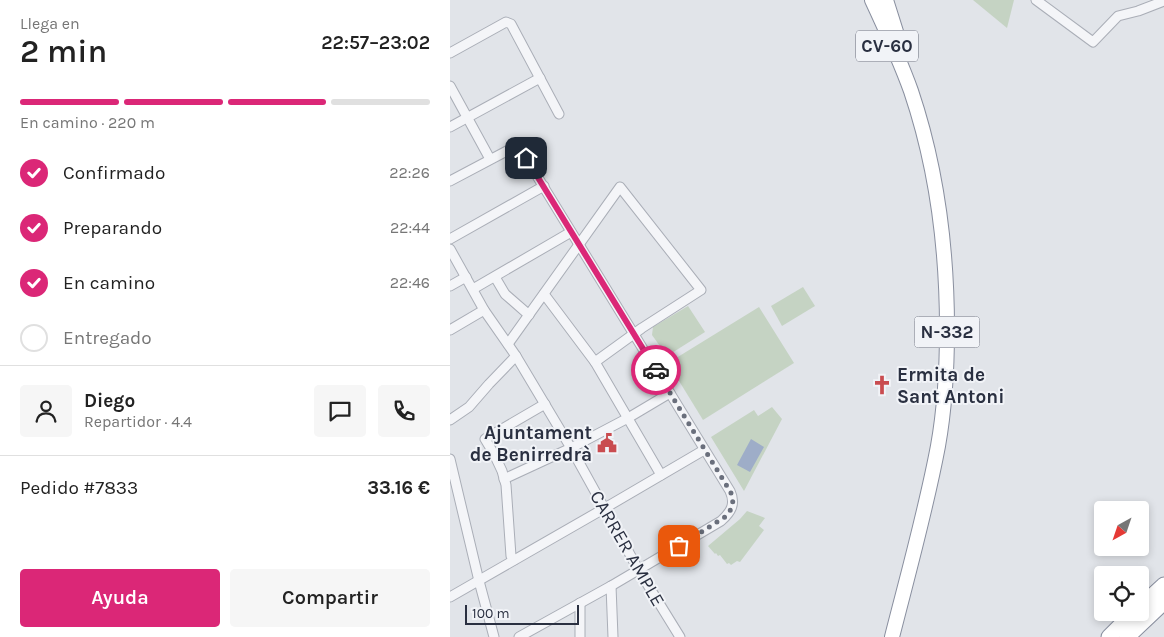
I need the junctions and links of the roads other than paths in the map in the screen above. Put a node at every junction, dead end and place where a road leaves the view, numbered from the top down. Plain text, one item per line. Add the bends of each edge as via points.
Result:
1 (866, 0) edge
2 (872, 0) edge
3 (886, 0) edge
4 (1040, 1) edge
5 (1164, 1) edge
6 (450, 53) edge
7 (540, 78) junction
8 (450, 86) edge
9 (911, 90) junction
10 (916, 108) junction
11 (559, 114) dead end
12 (467, 118) junction
13 (450, 127) edge
14 (490, 159) junction
15 (450, 181) edge
16 (544, 186) junction
17 (571, 232) junction
18 (450, 239) edge
19 (579, 245) junction
20 (450, 249) edge
21 (466, 277) junction
22 (496, 277) junction
23 (450, 286) edge
24 (473, 289) junction
25 (544, 294) junction
26 (484, 310) junction
27 (529, 315) junction
28 (450, 330) edge
29 (634, 334) junction
30 (508, 344) junction
31 (516, 356) junction
32 (596, 362) junction
33 (670, 393) junction
34 (545, 404) junction
35 (628, 418) junction
36 (450, 420) edge
37 (571, 448) junction
38 (704, 450) junction
39 (450, 465) edge
40 (661, 475) junction
41 (504, 479) junction
42 (605, 508) junction
43 (514, 560) junction
44 (638, 569) junction
45 (479, 581) junction
46 (1164, 585) edge
47 (610, 586) junction
48 (450, 597) edge
49 (1149, 599) edge
50 (1164, 602) edge
51 (580, 603) junction
52 (1125, 621) edge
53 (494, 637) edge
54 (519, 637) edge
55 (580, 637) edge
56 (613, 637) edge
57 (680, 637) edge
58 (892, 637) edge
59 (1109, 637) edge
60 (1128, 637) edge

1 - 9 highway, CV-60 via 894,64
2 - 9 highway, N-332
3 - 10 highway via 917,91
4 - 5 street via 1093,42 1118,16
6 - 7 street via 506,22 511,24
7 - 11 street
7 - 12 street
8 - 12 street
9 - 10 highway, N-332
10 - 58 highway, N-332 via 940,208 946,267 945,388 938,444
12 - 13 street
12 - 14 street
14 - 15 street
14 - 16 street via 518,145
16 - 17 street
16 - 18 street
17 - 19 street
17 - 22 street
19 - 25 street
19 - 29 street
19 - 29 street via 620,187 701,290
20 - 21 street, CARRER AMPLE
21 - 23 street
21 - 24 street, CARRER AMPLE
22 - 24 street
22 - 27 street via 505,294
24 - 26 street, CARRER AMPLE
25 - 27 street
25 - 32 street
26 - 28 street
26 - 30 street, CARRER AMPLE
27 - 30 street
29 - 32 street
29 - 33 street
30 - 31 street, CARRER AMPLE
31 - 34 street, CARRER AMPLE
31 - 36 street via 472,404
32 - 35 street
33 - 35 street
33 - 38 street
34 - 37 street, CARRER AMPLE
34 - 41 street via 485,439
35 - 37 street
35 - 40 street
37 - 41 street
37 - 42 street, CARRER AMPLE
38 - 40 street
38 - 44 street via 730,491 732,507 721,521
39 - 45 street
40 - 42 street
41 - 43 street
42 - 43 street
42 - 44 street, CARRER AMPLE
43 - 45 street
44 - 47 street
44 - 57 street, CARRER AMPLE
45 - 48 street
45 - 53 street
46 - 49 highway
47 - 51 street
47 - 56 street
50 - 60 highway
51 - 54 street
51 - 55 street
52 - 59 highway

